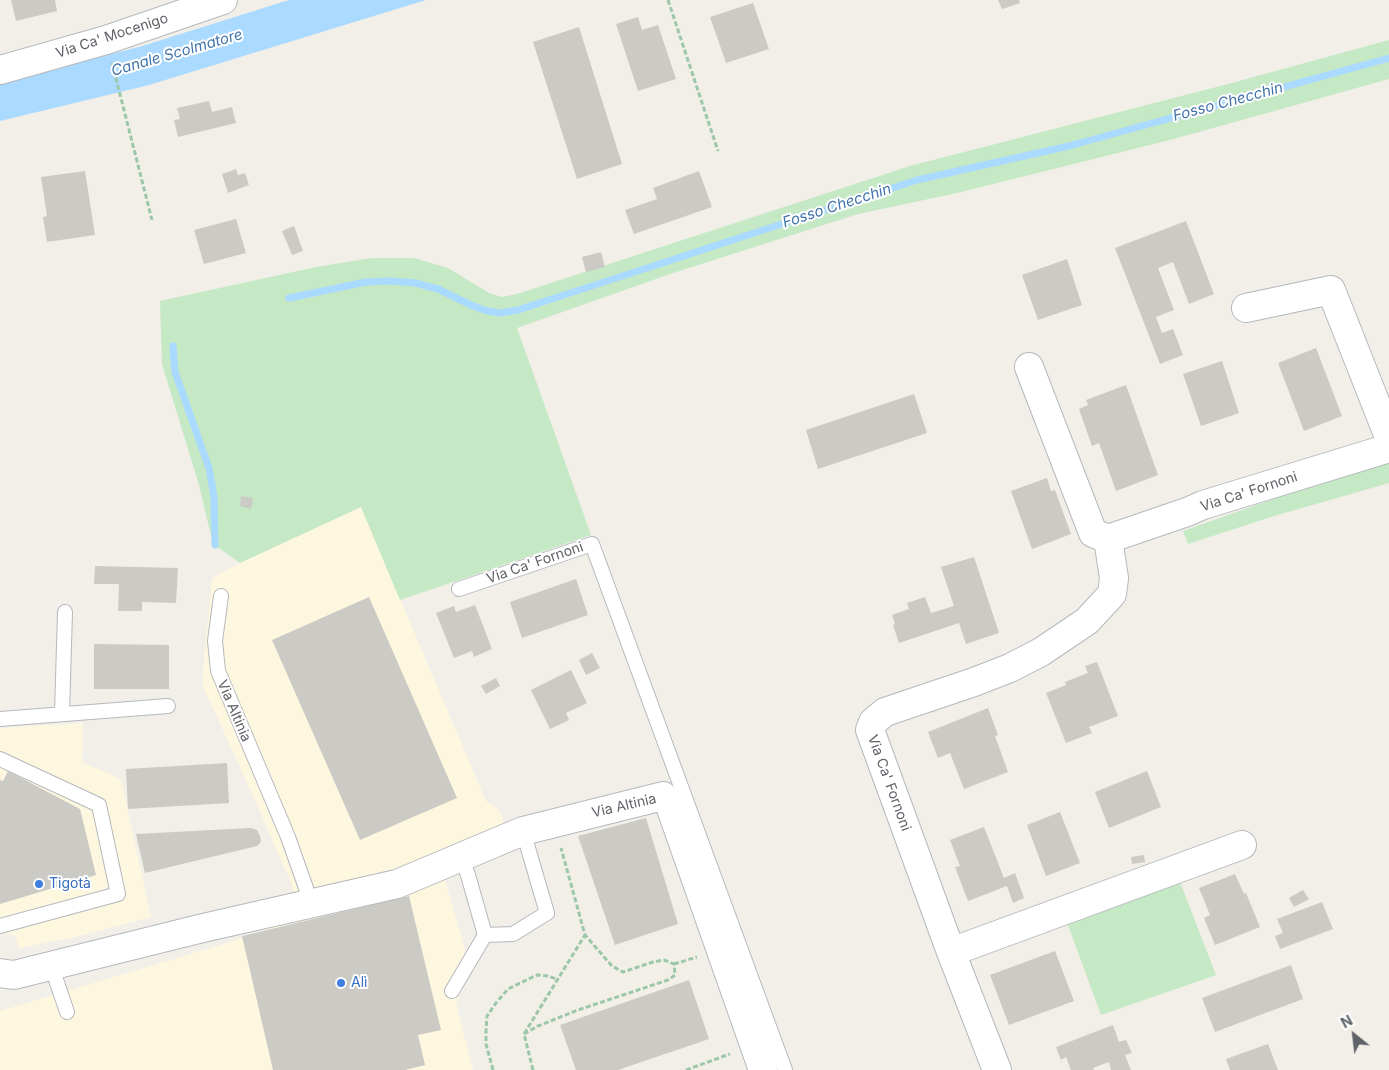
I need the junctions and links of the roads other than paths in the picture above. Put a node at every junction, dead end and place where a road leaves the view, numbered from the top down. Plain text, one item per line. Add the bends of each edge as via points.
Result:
1 (223, 0) edge
2 (0, 70) edge
3 (1246, 308) dead end
4 (1029, 367) dead end
5 (1389, 437) edge
6 (1389, 444) edge
7 (1108, 539) junction
8 (459, 589) dead end
9 (220, 596) dead end
10 (65, 612) dead end
11 (168, 706) dead end
12 (62, 713) junction
13 (0, 719) edge
14 (0, 760) edge
15 (523, 831) junction
16 (1242, 845) dead end
17 (461, 857) junction
18 (309, 905) junction
19 (0, 926) edge
20 (485, 935) junction
21 (951, 952) junction
22 (52, 965) junction
23 (0, 973) edge
24 (452, 991) dead end
25 (67, 1012) dead end
26 (762, 1070) edge
27 (785, 1070) edge
28 (997, 1070) edge

1 - 2 street, Via Ca' Mocenigo via 106,40
3 - 5 street via 1331,290
4 - 7 street via 1093,533
6 - 7 street, Via Ca' Fornoni via 1386,449 1203,505
7 - 21 street, Via Ca' Fornoni via 1114,578 1112,594 1087,621 1048,648 1010,668 885,712 873,722 870,730
8 - 27 lane, Via Ca' Fornoni via 592,544
9 - 18 lane, Via Altinia via 214,641 218,670 288,837
10 - 12 lane
11 - 12 lane
12 - 13 lane
14 - 19 lane via 99,805 118,894
15 - 17 street, Via Altinia
15 - 20 lane via 547,913 513,934
15 - 26 street, Via Altinia via 663,796 669,803
16 - 21 street
17 - 18 street, Via Altinia via 398,884
17 - 20 lane
18 - 22 street, Via Altinia
20 - 24 lane
21 - 28 street, Via Ca' Fornoni
22 - 23 street, Via Altinia via 14,975
22 - 25 lane

